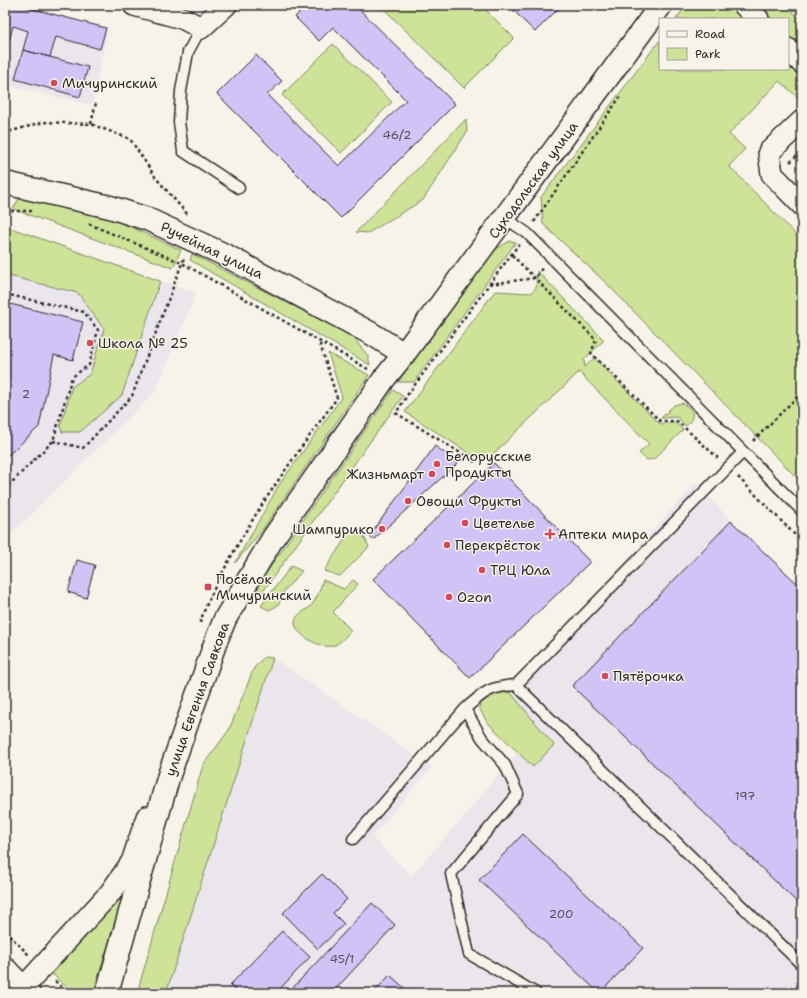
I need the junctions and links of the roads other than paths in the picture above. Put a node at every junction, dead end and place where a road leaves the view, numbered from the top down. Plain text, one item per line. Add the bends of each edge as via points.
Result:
1 (134, 5) edge
2 (226, 5) edge
3 (661, 5) edge
4 (744, 5) edge
5 (757, 18) edge
6 (201, 28) junction
7 (789, 50) edge
8 (802, 63) edge
9 (801, 123) edge
10 (5, 183) edge
11 (239, 188) dead end
12 (802, 205) edge
13 (505, 218) junction
14 (404, 354) junction
15 (743, 452) junction
16 (802, 510) edge
17 (516, 685) junction
18 (465, 709) junction
19 (170, 775) junction
20 (353, 838) dead end
21 (802, 965) edge
22 (5, 968) edge
23 (26, 990) edge
24 (107, 993) edge
25 (536, 993) edge

1 - 6 street via 182,18
2 - 6 street
3 - 13 main road, Суходольская улица
4 - 5 street
6 - 11 lane via 188,52 181,91 179,122 183,151
7 - 8 street
9 - 12 street via 769,152 772,174
10 - 14 main road, Ручейная улица via 110,207 147,219 223,254 372,334
13 - 14 main road, Суходольская улица
13 - 15 lane via 527,233
14 - 19 main road, улица Евгения Савкова via 273,538 231,609 216,641
15 - 16 lane
15 - 17 lane
17 - 18 lane via 499,686 483,693
17 - 21 lane
18 - 20 lane
18 - 25 lane via 482,738 505,765 518,794 451,874 468,954
19 - 23 street via 158,786 132,862 111,892
19 - 24 main road, улица Евгения Савкова
22 - 23 street

